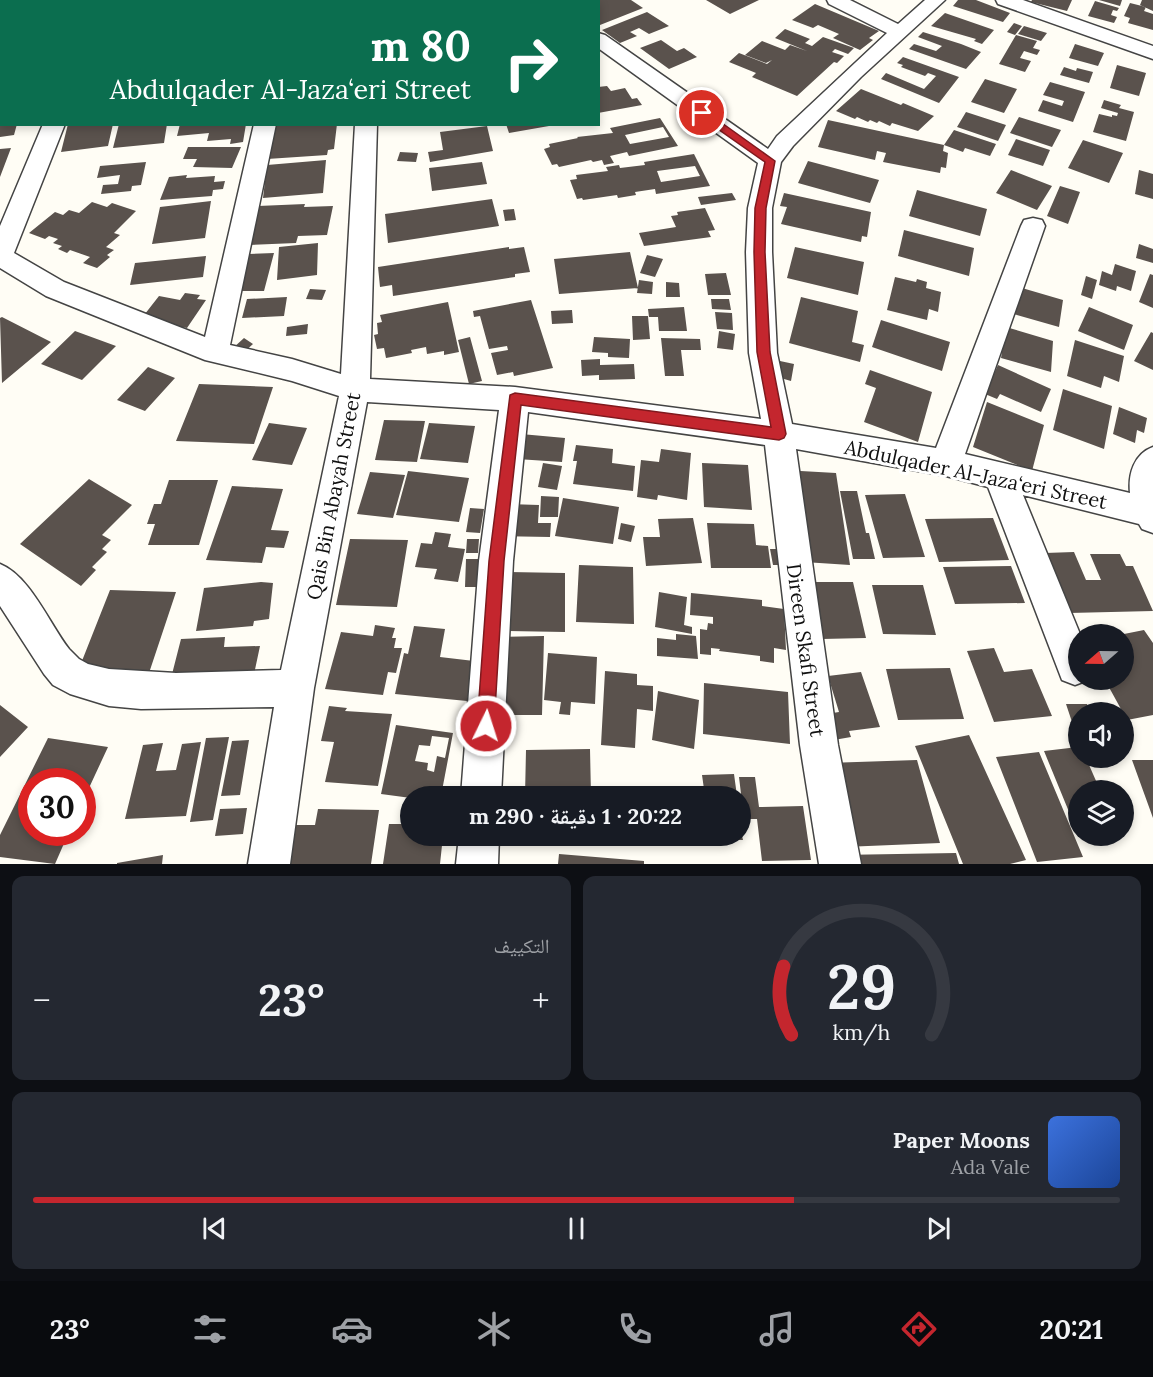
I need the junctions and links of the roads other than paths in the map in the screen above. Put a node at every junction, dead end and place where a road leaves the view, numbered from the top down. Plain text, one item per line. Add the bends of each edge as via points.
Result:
1 (836, 0) edge
2 (936, 0) edge
3 (1005, 0) edge
4 (900, 32) junction
5 (600, 40) edge
6 (1153, 53) edge
7 (53, 126) edge
8 (265, 126) edge
9 (366, 126) edge
10 (770, 161) junction
11 (1033, 226) dead end
12 (0, 256) edge
13 (215, 352) junction
14 (355, 390) junction
15 (515, 399) junction
16 (779, 434) junction
17 (1153, 460) edge
18 (946, 463) junction
19 (1000, 477) junction
20 (1152, 515) edge
21 (0, 580) edge
22 (1068, 649) edge
23 (296, 688) junction
24 (482, 786) edge
25 (478, 846) edge
26 (269, 864) edge
27 (477, 864) edge
28 (840, 864) edge

1 - 4 street
2 - 4 street
3 - 6 street
4 - 10 street via 802,123
5 - 10 street
7 - 12 street
8 - 13 street
9 - 14 street, Qais Bin Abayah Street
10 - 16 street, Direen Skafi Street via 760,208 759,252 764,352
11 - 18 street
12 - 13 street, Abdulqader Al-Jaza‘eri Street via 55,288
13 - 14 street, Abdulqader Al-Jaza‘eri Street
14 - 15 street, Abdulqader Al-Jaza‘eri Street
14 - 23 street, Qais Bin Abayah Street
15 - 16 street, Abdulqader Al-Jaza‘eri Street
15 - 24 street via 496,561
16 - 18 street, Abdulqader Al-Jaza‘eri Street
16 - 28 street, Direen Skafi Street via 803,633
17 - 20 street via 1144,480
18 - 19 street, Abdulqader Al-Jaza‘eri Street
19 - 20 street, Abdulqader Al-Jaza‘eri Street
19 - 22 street
21 - 23 street via 68,675 100,687 173,691
23 - 26 street, Qais Bin Abayah Street
25 - 27 street

